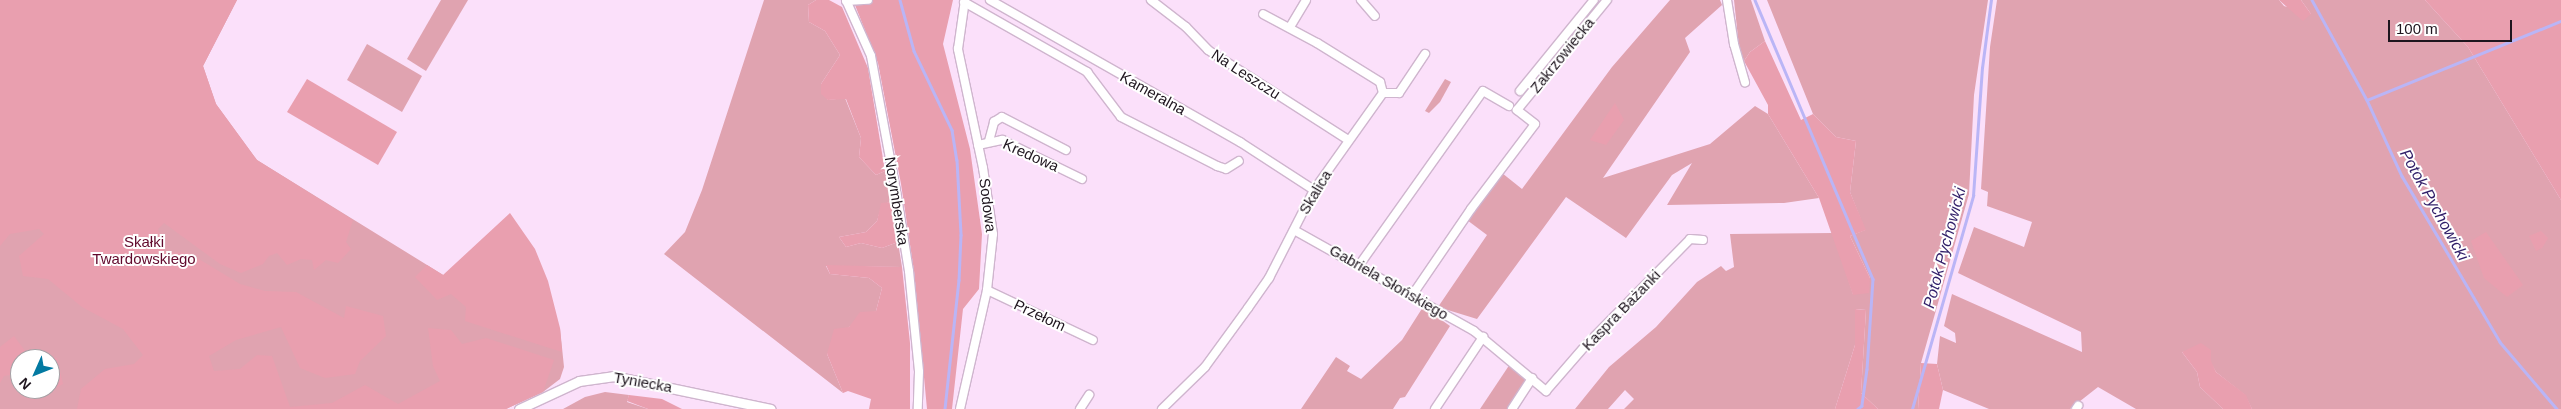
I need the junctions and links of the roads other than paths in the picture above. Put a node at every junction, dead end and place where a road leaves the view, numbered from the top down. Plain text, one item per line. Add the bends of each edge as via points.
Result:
1 (846, 0) edge
2 (868, 0) edge
3 (990, 0) edge
4 (1150, 0) edge
5 (1306, 0) edge
6 (1361, 0) edge
7 (1594, 0) edge
8 (1607, 0) edge
9 (1726, 0) edge
10 (964, 1) edge
11 (1263, 14) dead end
12 (1375, 16) dead end
13 (1290, 27) junction
14 (1425, 54) dead end
15 (1745, 82) dead end
16 (1520, 91) dead end
17 (1383, 93) junction
18 (1509, 106) dead end
19 (1348, 140) junction
20 (989, 142) junction
21 (978, 145) junction
22 (1066, 150) dead end
23 (1239, 161) dead end
24 (1082, 179) dead end
25 (1314, 190) junction
26 (1294, 230) junction
27 (1702, 240) dead end
28 (1360, 264) junction
29 (987, 290) junction
30 (1413, 294) junction
31 (1483, 337) junction
32 (1093, 340) dead end
33 (1532, 378) junction
34 (1546, 392) joint
35 (1089, 395) dead end
36 (519, 409) edge
37 (771, 409) edge
38 (918, 409) edge
39 (960, 409) edge
40 (1080, 409) edge
41 (1162, 409) edge
42 (1436, 409) edge
43 (1512, 409) edge

1 - 2 street
1 - 38 street, Norymberska via 872,56 896,191 909,271
3 - 25 street, Kameralna via 1240,142
4 - 19 street, Na Leszczu via 1186,27 1208,50
5 - 13 street
6 - 12 street
7 - 16 street, Zakrzowiecka
8 - 30 street, Zakrzowiecka via 1517,110 1534,124
9 - 15 street
10 - 21 street, Sodowa via 958,49
10 - 23 street via 1087,72 1121,117 1217,166 1226,169
11 - 13 street
13 - 17 street via 1380,82
14 - 17 street via 1399,93
17 - 19 street, Skalica
18 - 28 street via 1484,90
19 - 25 street, Skalica
20 - 21 street, Kredowa
20 - 22 street via 994,122 1002,117
20 - 24 street, Kredowa via 1002,140
21 - 29 street, Sodowa via 993,234
25 - 26 street, Skalica
26 - 28 street, Gabriela Słońskiego
26 - 41 street, Skalica via 1269,278 1205,367
27 - 34 street, Kaspra Bażanki via 1690,239 1586,345
28 - 30 street, Gabriela Słońskiego
29 - 32 street, Przełom
29 - 39 street, Sodowa
30 - 31 street, Gabriela Słońskiego
31 - 33 street, Gabriela Słońskiego
31 - 42 street
33 - 34 street, Gabriela Słońskiego
33 - 43 street
35 - 40 street
36 - 37 street, Tyniecka via 579,381 613,376

